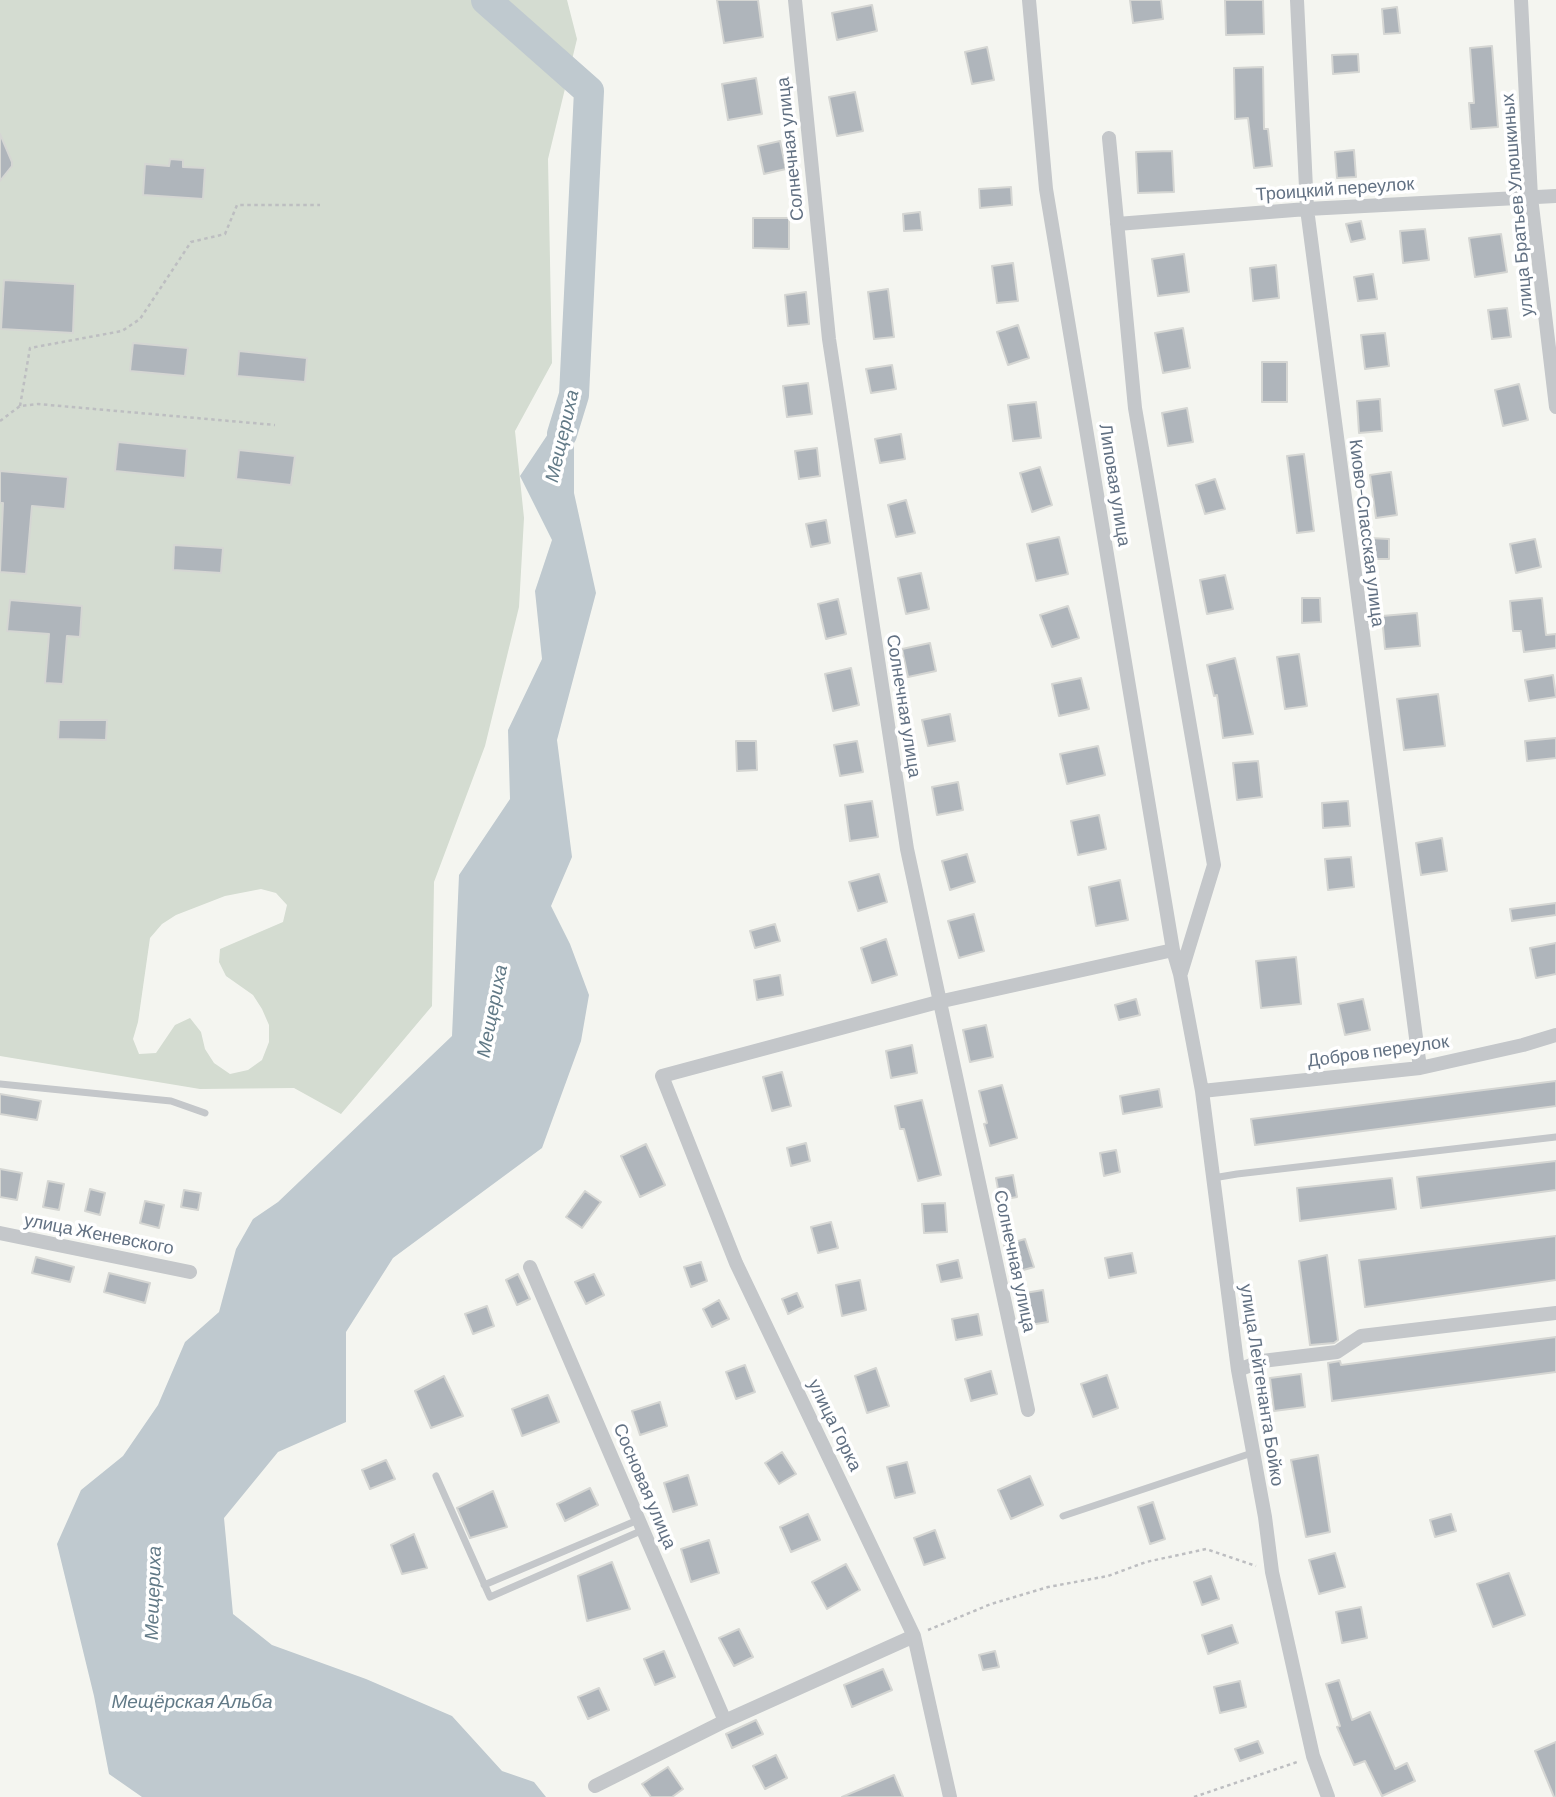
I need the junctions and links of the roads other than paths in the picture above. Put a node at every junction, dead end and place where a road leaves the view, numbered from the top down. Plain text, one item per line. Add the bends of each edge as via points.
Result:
1 (795, 0) edge
2 (1029, 0) edge
3 (1297, 0) edge
4 (1521, 0) edge
5 (1109, 138) dead end
6 (1556, 196) edge
7 (1531, 197) junction
8 (1307, 209) junction
9 (1117, 224) junction
10 (1556, 407) edge
11 (1173, 950) junction
12 (1180, 974) junction
13 (938, 1002) junction
14 (1556, 1035) edge
15 (1420, 1068) junction
16 (0, 1084) edge
17 (1202, 1091) junction
18 (205, 1113) dead end
19 (1556, 1137) edge
20 (1212, 1179) junction
21 (0, 1233) edge
22 (530, 1267) dead end
23 (190, 1272) dead end
24 (1556, 1313) edge
25 (1238, 1370) junction
26 (1028, 1410) dead end
27 (1252, 1453) junction
28 (436, 1476) dead end
29 (1063, 1516) dead end
30 (640, 1525) junction
31 (484, 1585) junction
32 (914, 1636) junction
33 (725, 1721) junction
34 (595, 1787) dead end
35 (950, 1797) edge
36 (1328, 1797) edge

1 - 13 street, Солнечная улица via 829,339 906,849
2 - 11 street, Липовая улица via 1046,189
3 - 8 street, Киово-Спасская улица
4 - 7 street, улица Братьев Улюшкиных
5 - 9 street
6 - 7 street, Троицкий переулок
7 - 8 street, Троицкий переулок
7 - 10 street, улица Братьев Улюшкиных
8 - 9 street, Троицкий переулок
8 - 15 street, Киово-Спасская улица
9 - 12 street via 1135,408 1214,865
11 - 12 street, Липовая улица
11 - 13 street
12 - 17 street, улица Лейтенанта Бойко
13 - 26 street, Солнечная улица
13 - 32 street, улица Горка via 662,1076 736,1264
14 - 15 street, Добров переулок
15 - 17 street, Добров переулок
16 - 18 lane via 171,1101
17 - 20 street, улица Лейтенанта Бойко
19 - 20 lane
20 - 25 street, улица Лейтенанта Бойко
21 - 23 street, улица Женевского
22 - 30 street, Сосновая улица
24 - 25 street via 1361,1336 1337,1352 1262,1361
25 - 27 street, улица Лейтенанта Бойко
27 - 29 lane
27 - 36 street, улица Лейтенанта Бойко via 1272,1572 1313,1756
28 - 31 lane
30 - 31 lane
30 - 31 lane via 489,1597
30 - 33 street, Сосновая улица
32 - 33 street
32 - 35 street, улица Горка
33 - 34 street

